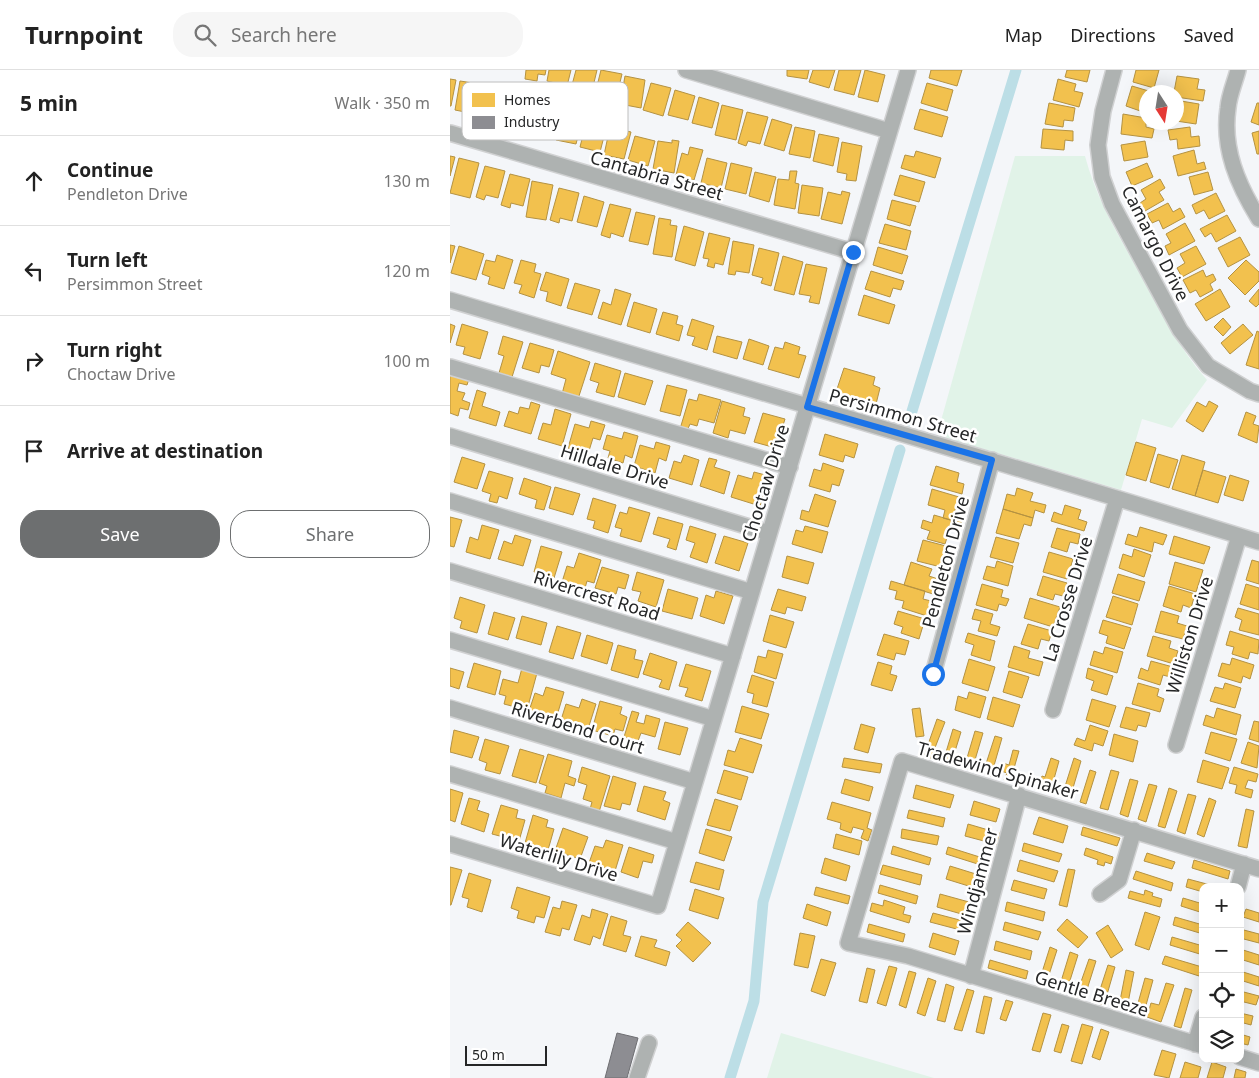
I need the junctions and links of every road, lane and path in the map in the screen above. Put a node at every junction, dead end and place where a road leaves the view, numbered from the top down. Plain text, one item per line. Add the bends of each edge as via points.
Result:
1 (686, 70) edge
2 (908, 70) edge
3 (1114, 70) edge
4 (1238, 70) edge
5 (889, 132) junction
6 (450, 133) edge
7 (462, 137) edge
8 (474, 140) edge
9 (1259, 219) edge
10 (853, 252) junction
11 (450, 300) edge
12 (450, 368) edge
13 (1259, 394) edge
14 (807, 407) junction
15 (450, 436) edge
16 (992, 460) junction
17 (790, 467) junction
18 (1117, 499) junction
19 (450, 501) edge
20 (769, 533) junction
21 (1239, 536) junction
22 (1259, 542) edge
23 (450, 571) edge
24 (752, 592) junction
25 (450, 640) edge
26 (733, 656) junction
27 (933, 674) dead end
28 (450, 708) edge
29 (1054, 710) dead end
30 (714, 719) junction
31 (1176, 745) dead end
32 (450, 774) edge
33 (695, 782) junction
34 (1019, 795) junction
35 (1134, 830) junction
36 (677, 842) junction
37 (450, 844) edge
38 (1244, 864) junction
39 (1259, 869) edge
40 (1239, 883) edge
41 (1100, 894) dead end
42 (658, 906) joint
43 (971, 976) junction
44 (649, 1043) dead end
45 (1199, 1045) edge
46 (1244, 1058) edge
47 (1259, 1063) edge
48 (637, 1078) edge

1 - 5 street
2 - 5 street, Choctaw Drive
3 - 13 street, Camargo Drive via 1098,145 1102,177 1112,204 1186,337 1208,366
4 - 9 street via 1228,107 1227,135 1237,176
5 - 10 street, Choctaw Drive
6 - 7 street, Cantabria Street
8 - 10 street, Cantabria Street
10 - 14 street, Choctaw Drive
11 - 14 street, Persimmon Street
12 - 17 street
14 - 16 street, Persimmon Street
14 - 17 street, Choctaw Drive
15 - 20 street, Hilldale Drive
16 - 18 street, Persimmon Street
16 - 27 street, Pendleton Drive
17 - 20 street, Choctaw Drive
18 - 21 street, Persimmon Street
18 - 29 street, La Crosse Drive
19 - 24 street
20 - 24 street, Choctaw Drive
21 - 22 street, Persimmon Street
21 - 31 street, Williston Drive
23 - 26 street, Rivercrest Road
24 - 26 street, Choctaw Drive
25 - 30 street
26 - 30 street, Choctaw Drive
28 - 33 street, Riverbend Court
30 - 33 street, Choctaw Drive
32 - 36 street
33 - 36 street, Choctaw Drive
34 - 35 street, Tradewind Spinaker
34 - 43 street, Windjammer
34 - 43 street, Tradewind Spinaker via 902,761 848,943 908,956
35 - 38 street, Tradewind Spinaker
35 - 41 street via 1119,880
36 - 42 street, Choctaw Drive
37 - 42 street, Waterlily Drive
38 - 39 street, Tradewind Spinaker
38 - 40 street
43 - 45 street, Gentle Breeze
44 - 48 street
46 - 47 street

